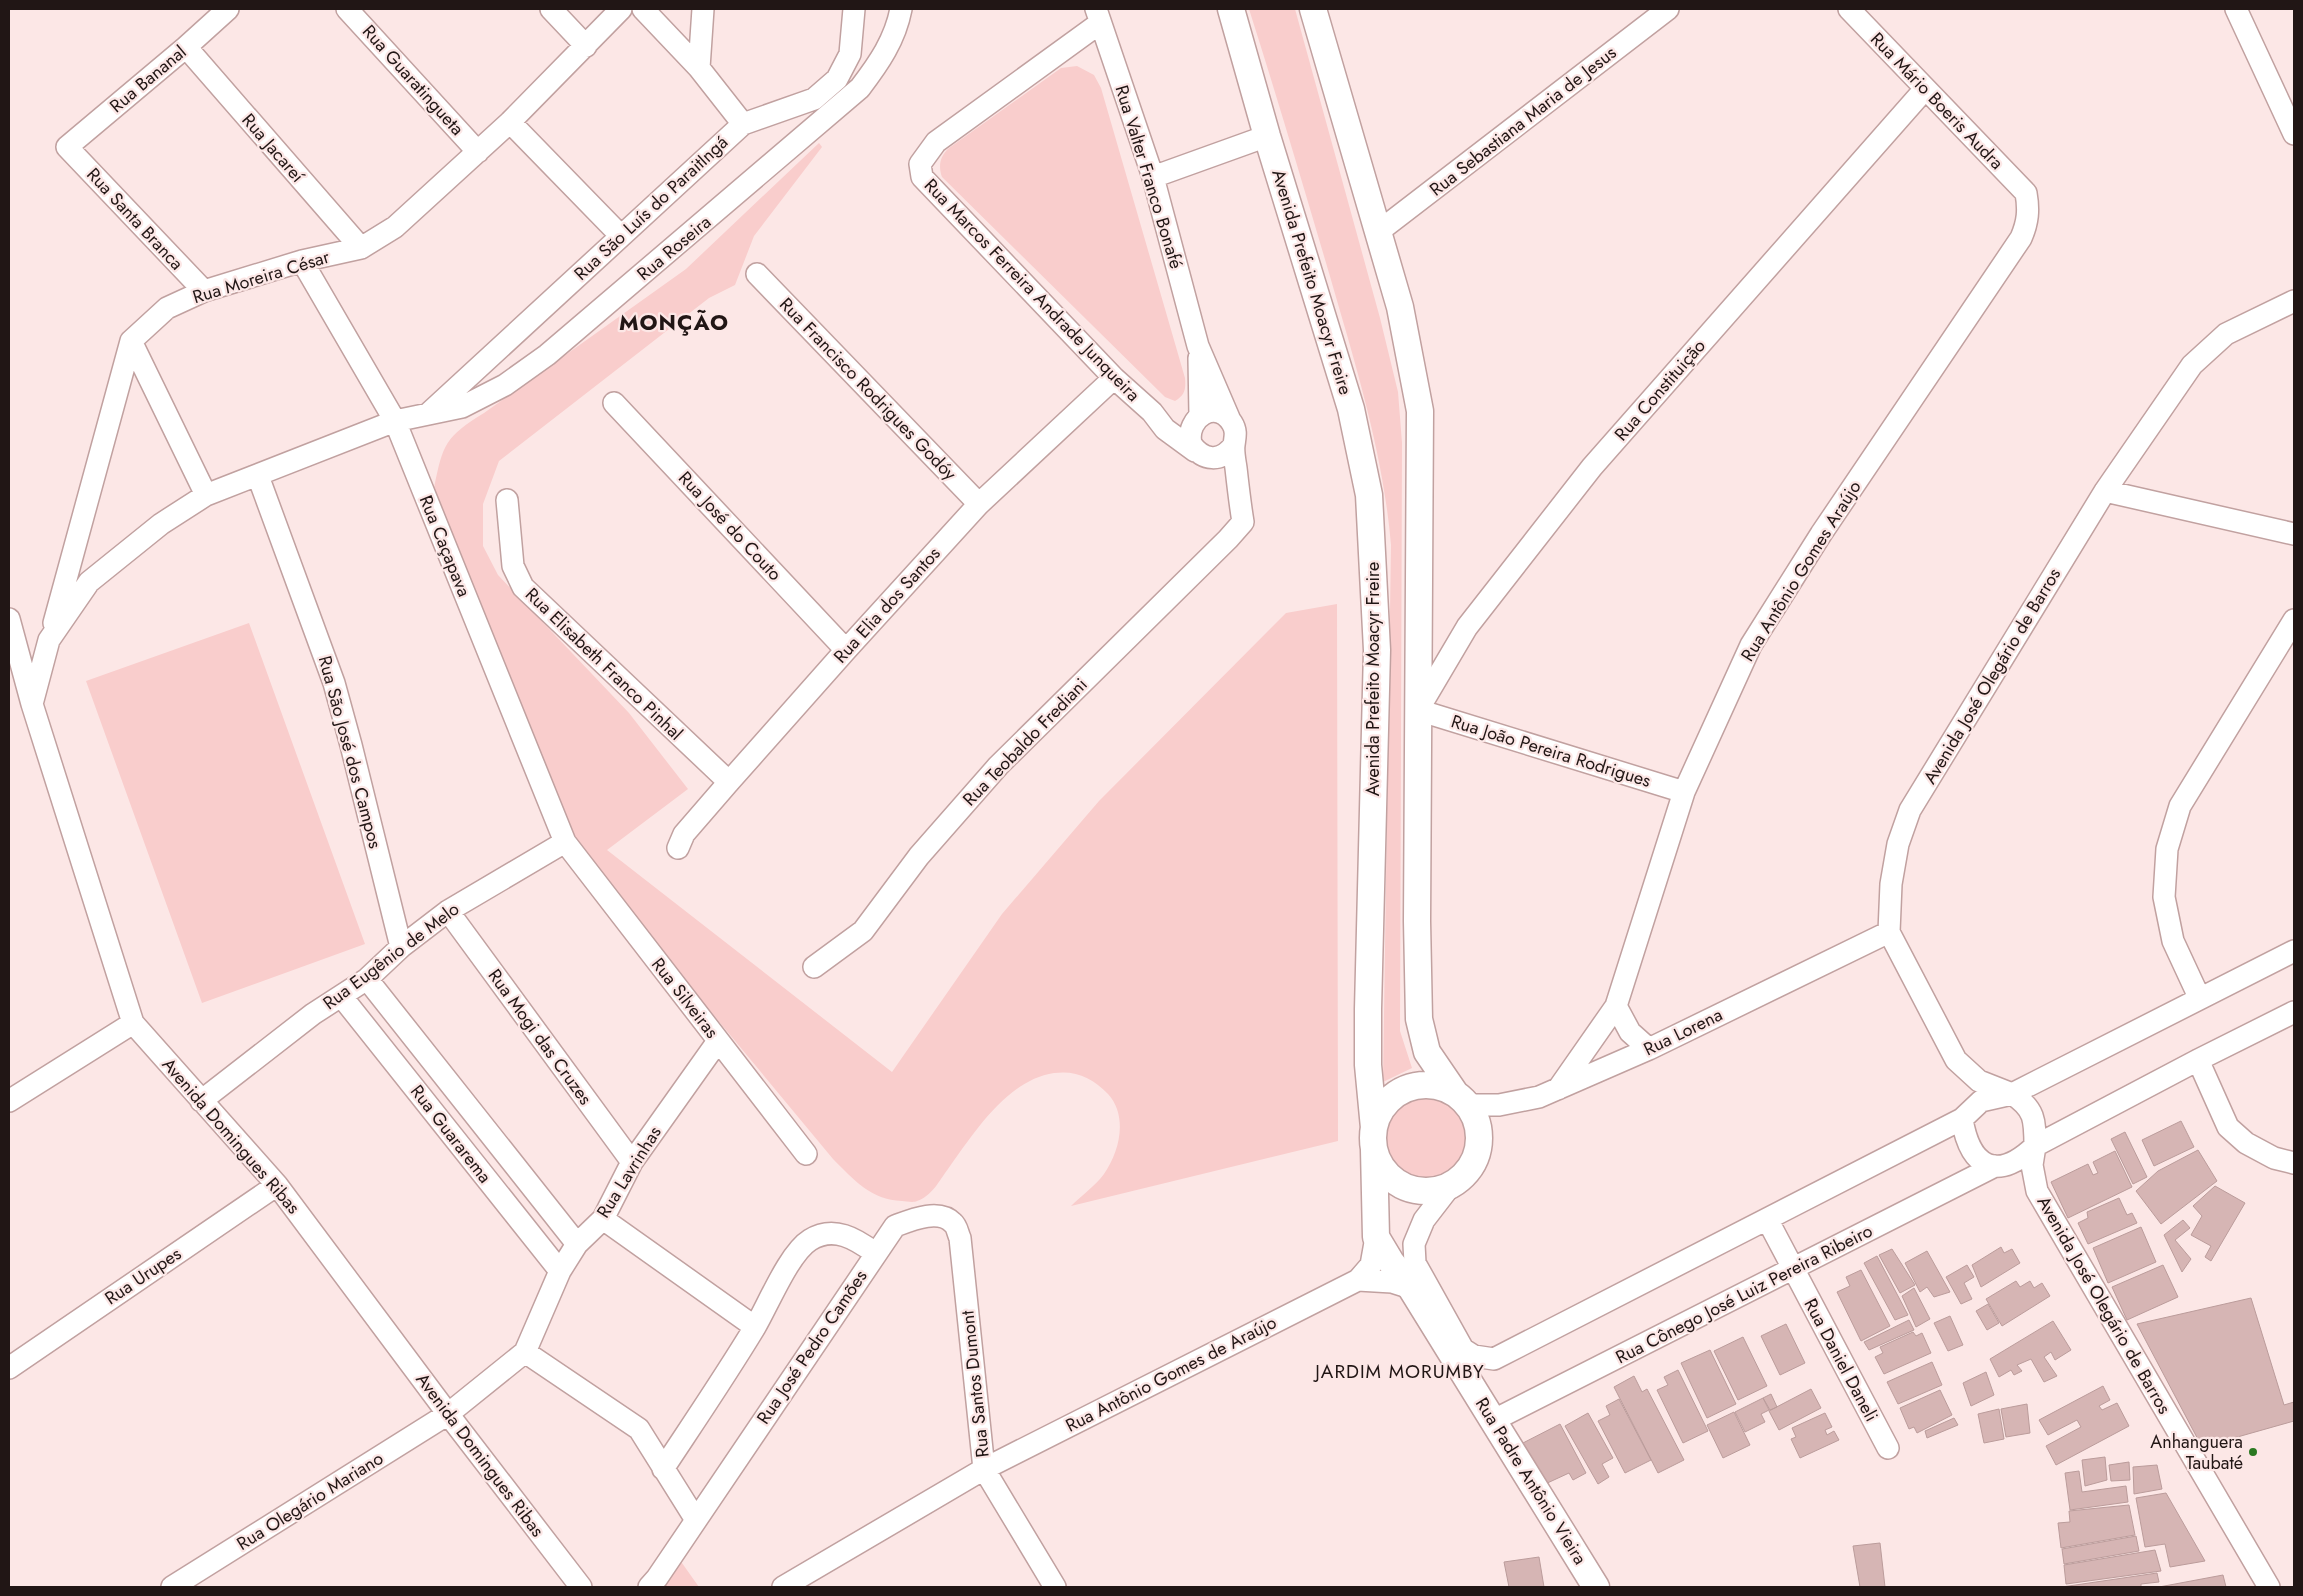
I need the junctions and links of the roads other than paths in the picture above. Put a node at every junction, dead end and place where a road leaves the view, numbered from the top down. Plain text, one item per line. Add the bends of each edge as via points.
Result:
1 (228, 9) edge
2 (347, 9) edge
3 (551, 9) edge
4 (621, 9) edge
5 (643, 9) edge
6 (703, 9) edge
7 (854, 9) edge
8 (901, 9) edge
9 (1231, 9) edge
10 (1313, 9) edge
11 (1668, 9) edge
12 (1849, 9) edge
13 (2236, 9) edge
14 (1098, 16) edge
15 (586, 46) junction
16 (186, 47) junction
17 (699, 68) junction
18 (1925, 89) junction
19 (510, 122) junction
20 (743, 124) junction
21 (2294, 134) edge
22 (1267, 136) junction
23 (67, 147) joint
24 (478, 152) junction
25 (1153, 177) junction
26 (2026, 193) joint
27 (1378, 232) junction
28 (620, 236) junction
29 (361, 248) junction
30 (302, 261) junction
31 (757, 274) dead end
32 (204, 291) junction
33 (2294, 301) edge
34 (130, 341) junction
35 (1198, 346) junction
36 (1114, 378) junction
37 (614, 403) dead end
38 (1152, 412) junction
39 (428, 414) junction
40 (1229, 418) junction
41 (1197, 419) junction
42 (394, 421) junction
43 (1234, 445) junction
44 (1202, 455) junction
45 (258, 476) junction
46 (2105, 491) junction
47 (206, 495) junction
48 (507, 500) dead end
49 (979, 504) junction
50 (1241, 512) junction
51 (2294, 534) edge
52 (9, 619) edge
53 (2294, 620) edge
54 (49, 640) junction
55 (846, 650) junction
56 (32, 704) junction
57 (1418, 710) junction
58 (729, 782) junction
59 (1684, 792) junction
60 (565, 842) junction
61 (678, 848) dead end
62 (448, 911) junction
63 (1889, 932) junction
64 (401, 947) junction
65 (2294, 951) edge
66 (814, 967) dead end
67 (367, 979) junction
68 (342, 996) junction
69 (2200, 997) junction
70 (1616, 1006) junction
71 (2294, 1012) edge
72 (133, 1022) junction
73 (718, 1041) junction
74 (1649, 1049) junction
75 (2198, 1060) junction
76 (1558, 1089) junction
77 (2012, 1094) junction
78 (1462, 1099) junction
79 (9, 1100) edge
80 (201, 1101) junction
81 (1962, 1119) junction
82 (1374, 1139) junction
83 (2035, 1146) junction
84 (806, 1154) dead end
85 (632, 1162) junction
86 (2294, 1163) edge
87 (1995, 1166) junction
88 (277, 1184) junction
89 (1451, 1186) junction
90 (604, 1219) junction
91 (1767, 1219) junction
92 (954, 1223) joint
93 (1376, 1237) junction
94 (577, 1244) junction
95 (875, 1254) junction
96 (1792, 1270) junction
97 (560, 1271) junction
98 (1358, 1280) junction
99 (1411, 1288) junction
100 (755, 1327) junction
101 (525, 1352) junction
102 (9, 1368) edge
103 (448, 1414) junction
104 (1492, 1421) junction
105 (1888, 1448) dead end
106 (663, 1469) junction
107 (984, 1469) junction
108 (696, 1520) junction
109 (1592, 1580) edge
110 (172, 1587) edge
111 (581, 1587) edge
112 (648, 1587) edge
113 (783, 1587) edge
114 (1055, 1587) edge
115 (2269, 1587) edge

1 - 16 street, Rua Bananal
2 - 24 street, Rua Guaratingueta
3 - 15 street
4 - 15 street, Rua Moreira César
5 - 17 street
6 - 17 street
7 - 20 street, Rua São Luís do ParaitIngá via 850,54 837,79 814,99
8 - 39 street, Rua Roseira via 897,30 882,60 860,88 679,244 547,355 505,385 462,407
9 - 22 main road, Avenida Prefeito Moacyr Freire
10 - 27 main road
11 - 27 street, Rua Sebastiana Maria de Jesus
12 - 18 street, Rua Mário Boeris Audra
13 - 21 street
14 - 25 street, Rua Valter Franco Bonafé
14 - 36 street, Rua Marcos Ferreira Andrade Junqueira via 936,142 920,164 922,177
15 - 19 street, Rua Moreira César
16 - 23 street, Rua Bananal
16 - 29 street, Rua Jacareí
17 - 20 street
18 - 26 street, Rua Mário Boeris Audra
18 - 57 street, Rua Constituição via 1592,467 1467,627
19 - 24 street, Rua Moreira César
19 - 28 street
20 - 28 street, Rua São Luís do ParaitIngá
22 - 25 street
22 - 82 main road, Avenida Prefeito Moacyr Freire via 1351,409 1369,495 1377,650 1368,1009 1368,1064
23 - 32 street, Rua Santa Branca
24 - 29 street, Rua Moreira César via 395,227
25 - 35 street, Rua Valter Franco Bonafé
26 - 59 street, Rua Antônio Gomes Araújo via 2028,218 2022,238 1821,534 1751,645
27 - 57 main road via 1400,307 1420,411
28 - 39 street, Rua São Luís do ParaitIngá
29 - 30 street, Rua Moreira César
30 - 32 street, Rua Moreira César
30 - 42 street, Rua Caçapava
31 - 49 street, Rua Francisco Rodrigues Godóy
32 - 34 street, Rua Moreira César via 167,308
33 - 46 street, Avenida José Olegário de Barros via 2226,334 2192,365
34 - 47 street
34 - 54 street
35 - 40 street, Rua Valter Franco Bonafé
35 - 41 street, Rua Valter Franco Bonafé
36 - 38 street, Rua Marcos Ferreira Andrade Junqueira
36 - 49 street, Rua Elia dos Santos
37 - 55 street, Rua José do Couto
38 - 41 street, Rua Marcos Ferreira Andrade Junqueira
38 - 44 street, Rua Marcos Ferreira Andrade Junqueira via 1171,434
39 - 42 street, Rua Roseira
40 - 41 street via 1215,412
40 - 43 street, Rua Valter Franco Bonafé via 1236,431
41 - 44 street, Rua Valter Franco Bonafé via 1189,436
42 - 45 street
42 - 60 street, Rua Caçapava
43 - 44 street via 1224,456
43 - 50 street, Rua Valter Franco Bonafé
44 - 50 street, Rua Valter Franco Bonafé
45 - 47 street
45 - 64 street, Rua São José dos Campos via 334,683
46 - 51 street
46 - 63 street, Avenida José Olegário de Barros via 1910,810 1891,884
47 - 54 street via 161,524 89,582
48 - 58 street, Rua Elisabeth Franco Pinhal via 513,566 523,586
49 - 55 street, Rua Elia dos Santos
50 - 66 street, Rua Teobaldo Frediani via 1228,539 998,766 919,856 863,931
52 - 56 street, Avenida Domingues Ribas
53 - 69 street via 2180,806 2168,849 2164,897 2173,941
54 - 56 street
55 - 58 street, Rua Elia dos Santos
56 - 72 street, Avenida Domingues Ribas
57 - 59 street, Rua João Pereira Rodrigues
57 - 78 main road via 1419,1019 1428,1052
58 - 61 street, Rua Elia dos Santos via 684,834
59 - 70 street, Rua Antônio Gomes Araújo
60 - 62 street, Rua Eugênio de Melo
60 - 73 street, Rua Silveiras
62 - 64 street, Rua Eugênio de Melo
62 - 85 street, Rua Mogi das Cruzes
63 - 74 street, Rua Lorena
63 - 77 street via 1956,1060 1979,1081
64 - 67 street, Rua Eugênio de Melo
65 - 69 street
67 - 68 street, Rua Eugênio de Melo
67 - 94 street, Rua Guararema
68 - 80 street, Rua Eugênio de Melo via 313,1014
68 - 97 street, Rua Guararema
69 - 77 street
70 - 74 street via 1630,1032
70 - 76 street, Rua Antônio Gomes Araújo
71 - 75 street, Rua Cônego José Luiz Pereira Ribeiro
72 - 79 street
72 - 80 street, Avenida Domingues Ribas
73 - 84 street, Rua Silveiras
73 - 85 street, Rua Lavrinhas
74 - 76 street, Rua Lorena
75 - 83 street, Rua Cônego José Luiz Pereira Ribeiro
75 - 86 street via 2228,1127 2246,1143 2274,1158
76 - 78 street, Rua Lorena via 1520,1102
77 - 81 street via 1981,1101
77 - 83 street via 2025,1102 2031,1112
78 - 82 main road, Avenida Prefeito Moacyr Freire via 1439,1087 1422,1085 1405,1089 1390,1098 1380,1112
78 - 89 main road via 1476,1119 1479,1149 1464,1176
80 - 88 street, Avenida Domingues Ribas
81 - 87 street via 1971,1151 1980,1160
81 - 91 street
82 - 89 main road, Avenida Prefeito Moacyr Freire via 1380,1165 1404,1186 1419,1191 1436,1191
82 - 93 main road, Avenida Prefeito Moacyr Freire
83 - 87 street, Rua Cônego José Luiz Pereira Ribeiro via 2011,1165
83 - 115 street, Avenida José Olegário de Barros via 2032,1166 2037,1191
85 - 90 street, Rua Lavrinhas
87 - 96 street, Rua Cônego José Luiz Pereira Ribeiro
88 - 102 street, Rua Urupes
88 - 103 street, Avenida Domingues Ribas
89 - 91 street via 1424,1220 1414,1244 1415,1263 1463,1349 1474,1356 1494,1359
90 - 94 street, Rua Lavrinhas
90 - 100 street
91 - 96 street, Rua Daniel Daneli
92 - 95 street, Rua José Pedro Camões via 930,1216 895,1226
92 - 107 street, Rua Santos Dumont via 960,1238
93 - 98 street, Rua Antônio Gomes de Araújo via 1371,1265
93 - 99 main road, Avenida Prefeito Moacyr Freire
94 - 97 street, Rua Lavrinhas
95 - 100 street via 855,1238 827,1233 810,1240 797,1252
95 - 108 street, Rua José Pedro Camões
96 - 104 street, Rua Cônego José Luiz Pereira Ribeiro
96 - 105 street, Rua Daniel Daneli
97 - 101 street, Rua Lavrinhas
98 - 99 street via 1392,1282
98 - 107 street, Rua Antônio Gomes de Araújo
99 - 104 main road, Rua Padre Antônio Vieira
100 - 106 street
101 - 103 street, Rua Lavrinhas
101 - 106 street via 639,1429
103 - 110 street, Rua Olegário Mariano
103 - 111 street, Avenida Domingues Ribas
104 - 109 main road, Rua Padre Antônio Vieira
106 - 108 street
107 - 113 street, Rua Antônio Gomes de Araújo
107 - 114 street, Rua Santos Dumont
108 - 112 street, Rua José Pedro Camões

